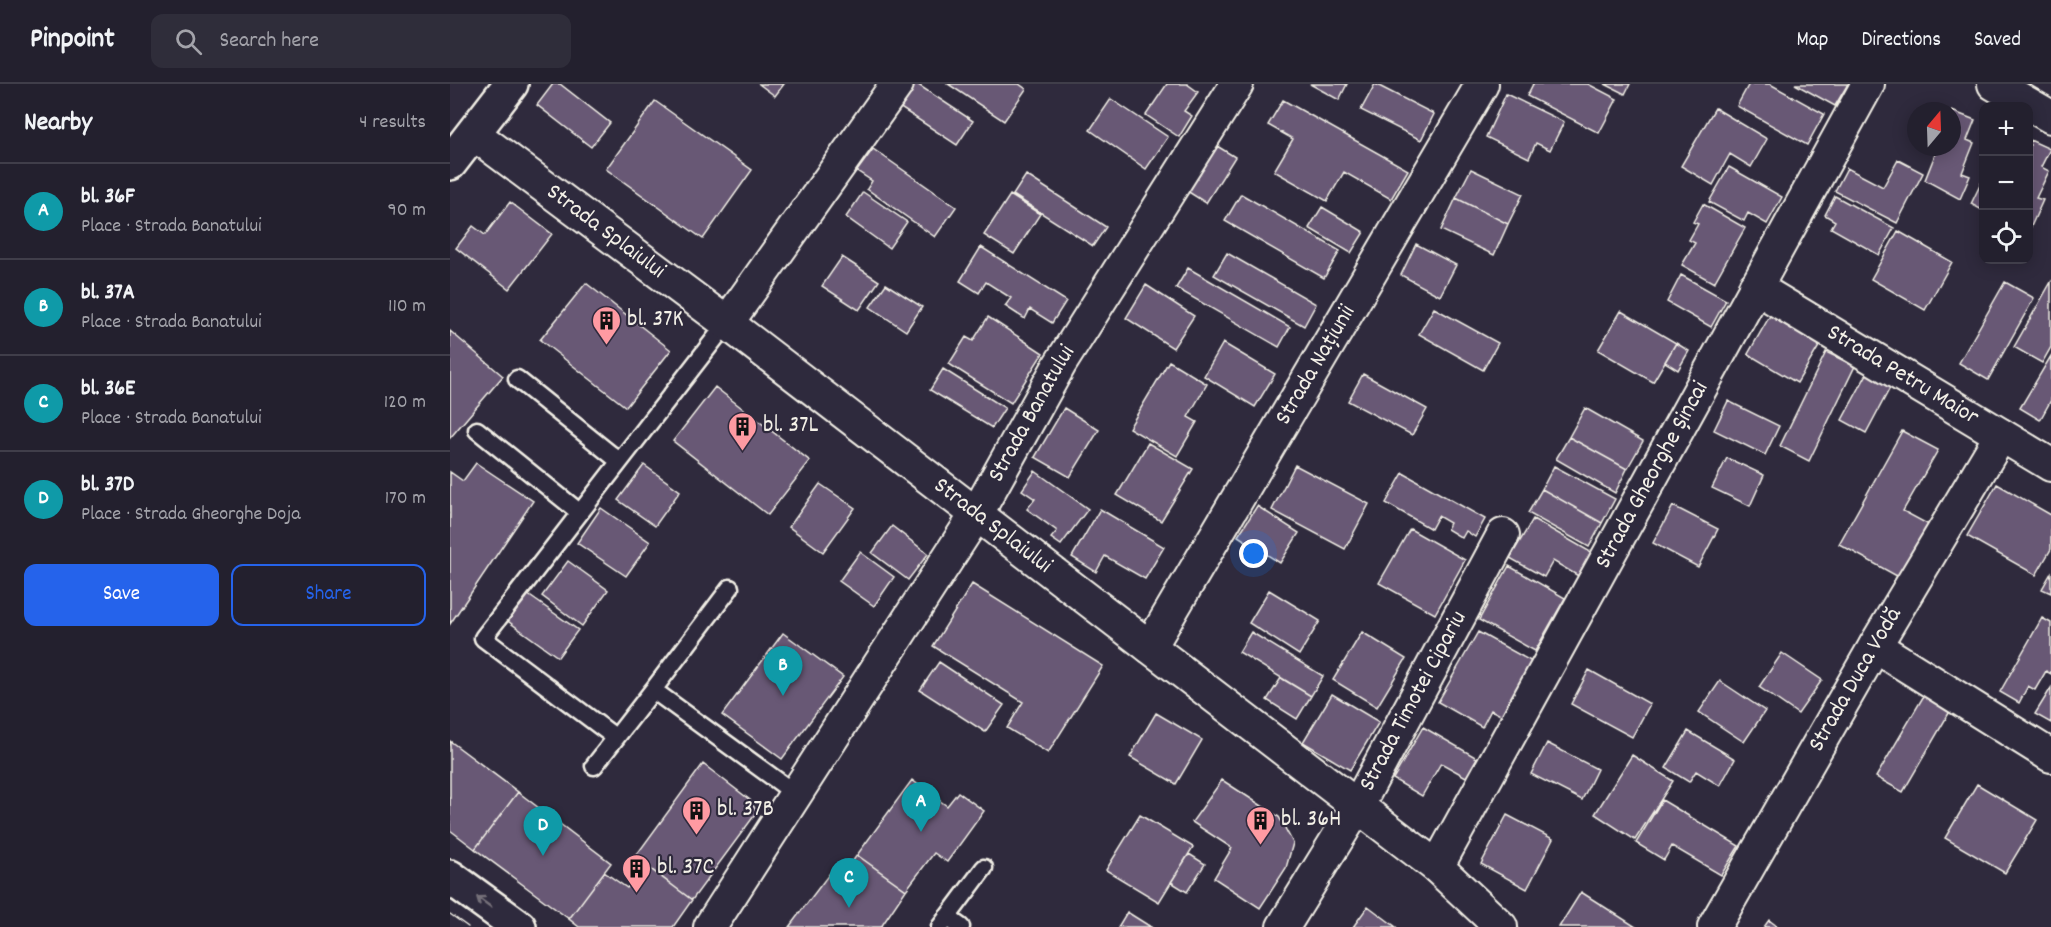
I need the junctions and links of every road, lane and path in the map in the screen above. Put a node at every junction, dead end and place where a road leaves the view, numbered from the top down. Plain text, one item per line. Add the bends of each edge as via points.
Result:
1 (511, 84) edge
2 (897, 84) edge
3 (1237, 84) edge
4 (1482, 84) edge
5 (1868, 84) edge
6 (1994, 84) edge
7 (2051, 117) edge
8 (474, 134) junction
9 (450, 164) edge
10 (1755, 287) junction
11 (727, 323) junction
12 (517, 378) dead end
13 (477, 430) dead end
14 (2001, 435) junction
15 (620, 461) junction
16 (2051, 465) edge
17 (579, 513) junction
18 (975, 515) junction
19 (1503, 535) dead end
20 (730, 588) dead end
21 (1875, 646) junction
22 (1150, 647) junction
23 (652, 690) junction
24 (616, 738) junction
25 (2051, 756) edge
26 (594, 766) dead end
27 (797, 795) junction
28 (1357, 807) junction
29 (1437, 867) junction
30 (984, 868) dead end
31 (450, 877) edge
32 (949, 924) edge
33 (519, 927) edge
34 (710, 927) edge
35 (1282, 927) edge
36 (1501, 927) edge
37 (1714, 927) edge

1 - 8 street
2 - 11 street
3 - 18 street, Strada Banatului via 1060,364
4 - 22 street, Strada Națiunii
5 - 10 street, Strada Gheorghe Șincai
6 - 7 street
8 - 9 street
8 - 11 street, Strada Splaiului
10 - 14 street, Strada Petru Maior
10 - 29 street, Strada Gheorghe Șincai
11 - 15 lane
11 - 18 street, Strada Splaiului
12 - 15 lane
13 - 17 lane
14 - 16 street, Strada Petru Maior
14 - 21 street, Strada Duca Vodă
15 - 17 lane
17 - 24 lane via 483,638
18 - 22 street, Strada Splaiului
18 - 27 street, Strada Banatului
19 - 28 street, Strada Timotei Cipariu
20 - 23 lane
21 - 25 street
21 - 37 street, Strada Duca Vodă
22 - 28 street, Strada Splaiului
23 - 24 lane
23 - 27 lane
24 - 26 lane
27 - 34 street, Strada Banatului
28 - 29 street, Strada Splaiului
28 - 35 street, Strada Timotei Cipariu
29 - 36 street, Strada Splaiului
30 - 32 lane
33 -> 31 street

